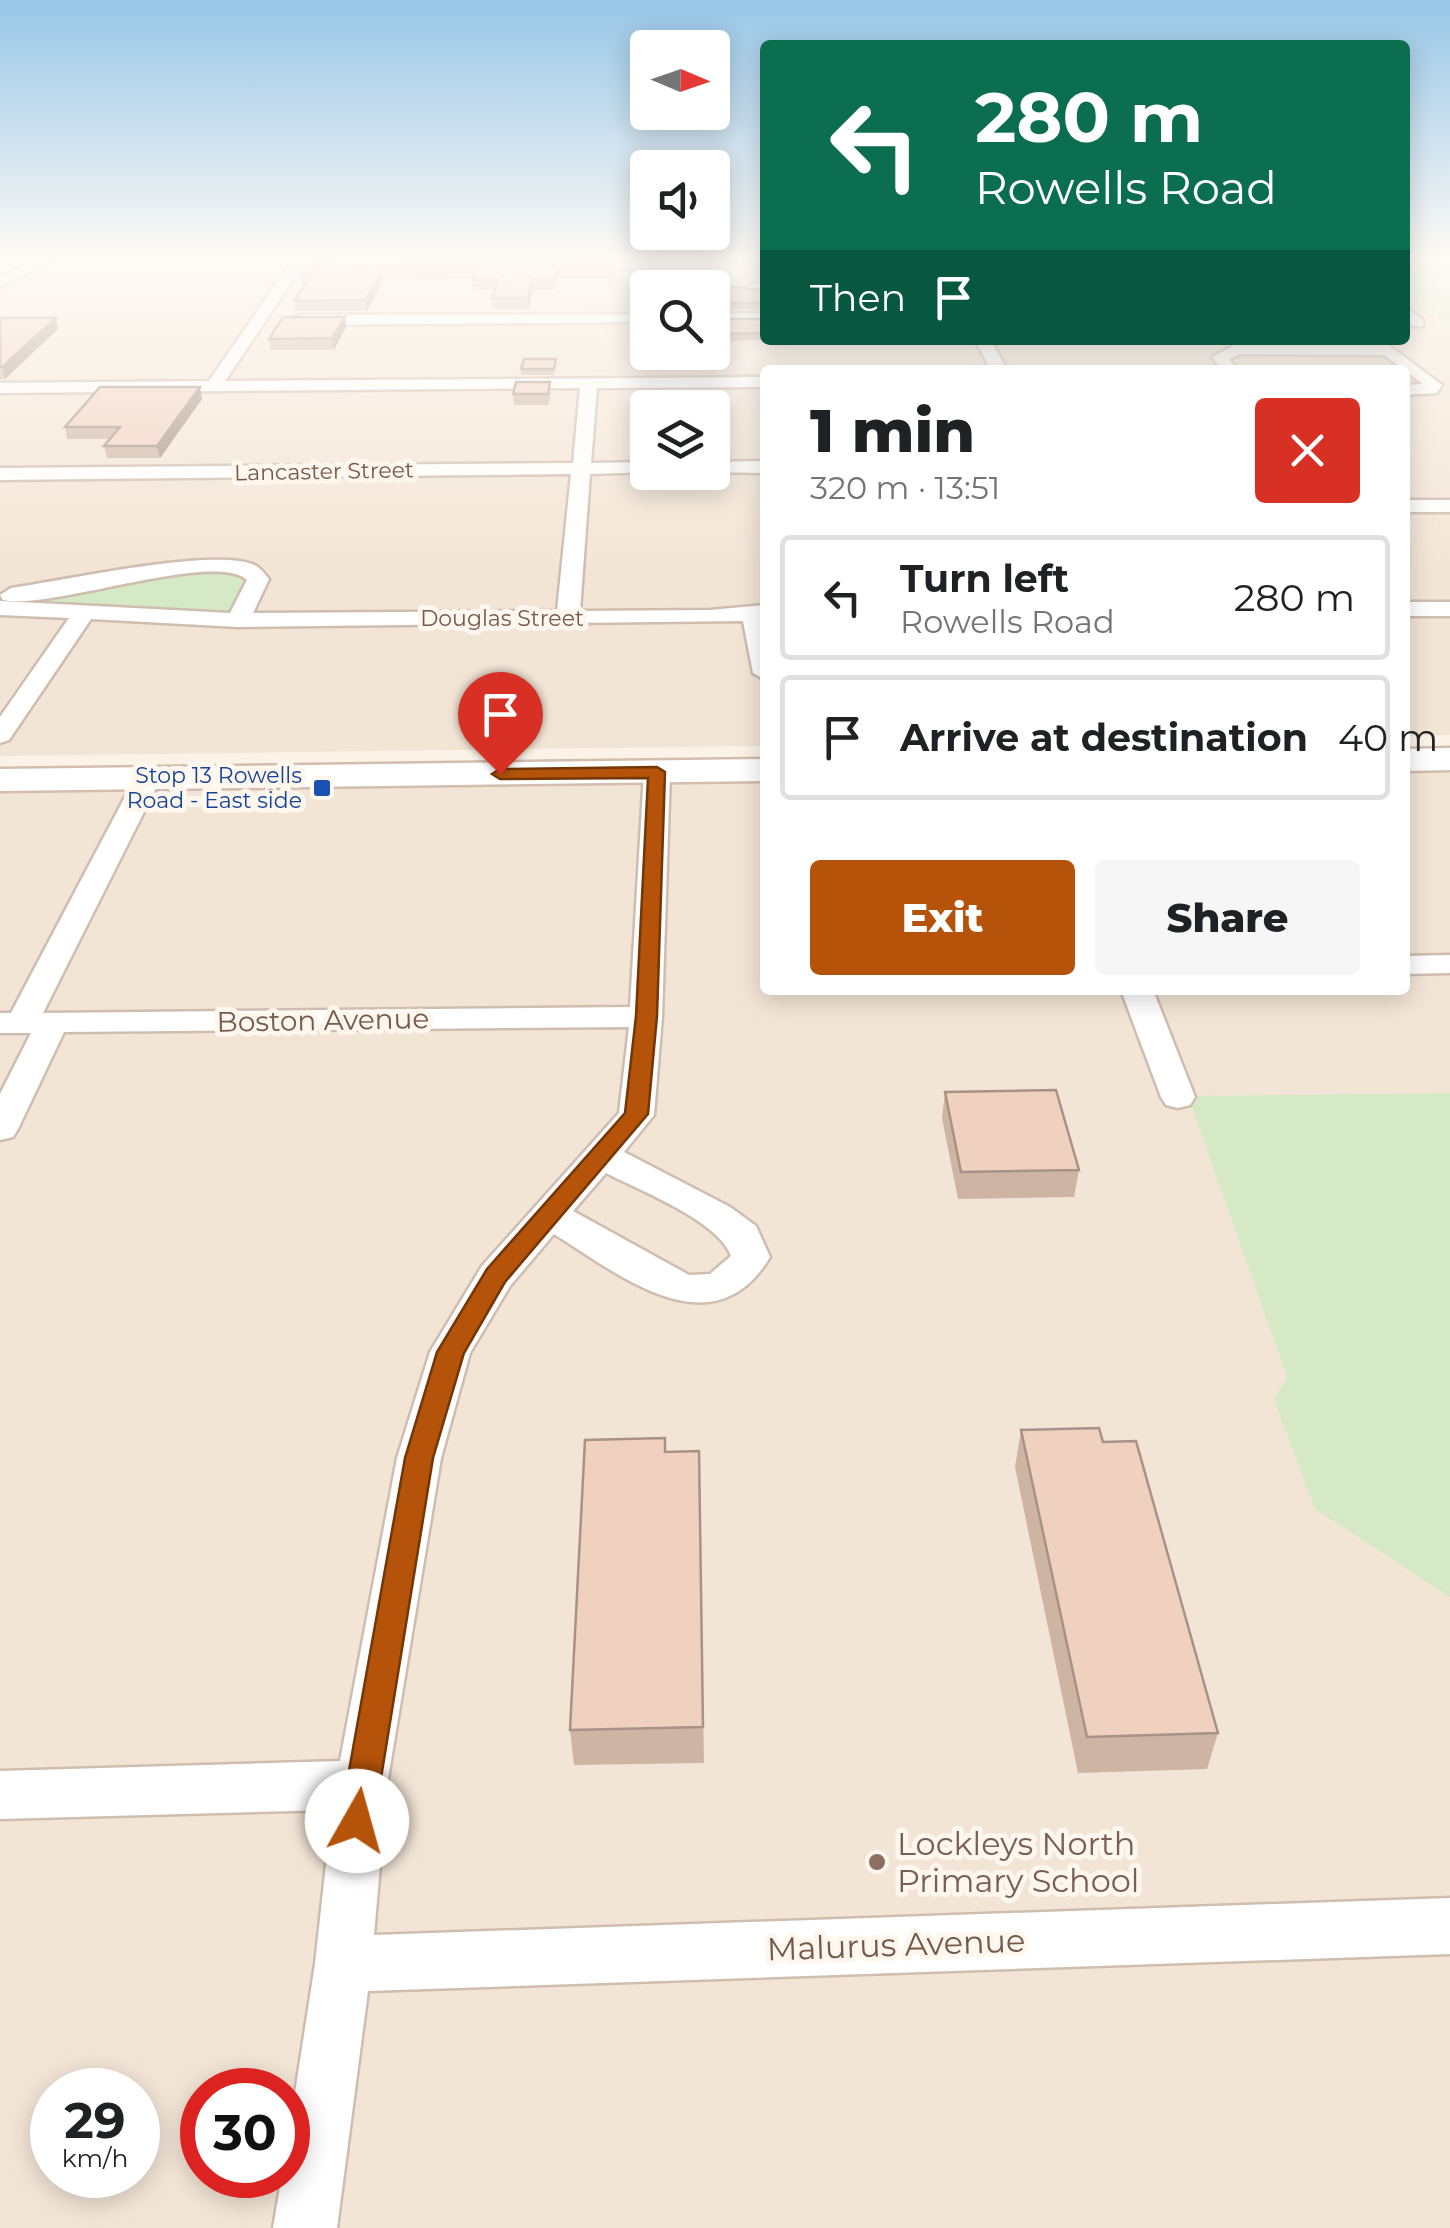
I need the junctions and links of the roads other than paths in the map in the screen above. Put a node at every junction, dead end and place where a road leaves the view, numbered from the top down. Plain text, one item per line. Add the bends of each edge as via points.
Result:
1 (230, 362) edge
2 (1410, 367) edge
3 (760, 382) edge
4 (590, 384) junction
5 (212, 387) junction
6 (0, 388) edge
7 (21, 388) junction
8 (1410, 390) edge
9 (0, 407) edge
10 (760, 467) edge
11 (630, 468) edge
12 (730, 468) edge
13 (580, 469) junction
14 (0, 474) edge
15 (1410, 504) edge
16 (1450, 506) edge
17 (0, 598) edge
18 (0, 608) edge
19 (1410, 609) edge
20 (1450, 609) edge
21 (84, 612) junction
22 (758, 613) edge
23 (568, 617) junction
24 (238, 620) junction
25 (0, 735) edge
26 (1450, 759) edge
27 (1410, 760) edge
28 (760, 770) edge
29 (657, 772) junction
30 (148, 778) junction
31 (0, 780) edge
32 (1450, 964) edge
33 (1410, 965) edge
34 (1140, 995) edge
35 (646, 1016) junction
36 (25, 1023) edge
37 (1178, 1097) dead end
38 (0, 1129) edge
39 (603, 1156) junction
40 (550, 1214) junction
41 (360, 1785) junction
42 (0, 1795) edge
43 (1450, 1926) edge
44 (343, 1964) junction
45 (305, 2228) edge

1 - 5 street
2 - 8 street via 1434,385
3 - 4 street
4 - 5 street
4 - 13 street
5 - 7 street
6 - 7 street
7 - 9 street
10 - 12 street
11 - 13 street, Lancaster Street
13 - 14 street, Lancaster Street
13 - 23 street
15 - 16 street
17 - 24 street via 226,564 258,579
18 - 21 street, Douglas Street
19 - 20 street
21 - 24 street, Douglas Street
21 - 25 street
22 - 23 street, Douglas Street
23 - 24 street, Douglas Street
26 - 27 main road
28 - 29 main road
29 - 30 main road
29 - 35 street
30 - 31 main road
30 - 36 street
32 - 33 street
34 - 37 street
35 - 36 street, Boston Avenue
35 - 39 street via 636,1114
36 - 38 street
39 - 40 street
39 - 40 street via 743,1235 751,1258 737,1277 688,1290
40 - 41 street via 496,1276 450,1352 419,1458
41 - 42 street
41 - 44 street
43 - 44 street, Malurus Avenue
44 - 45 street

